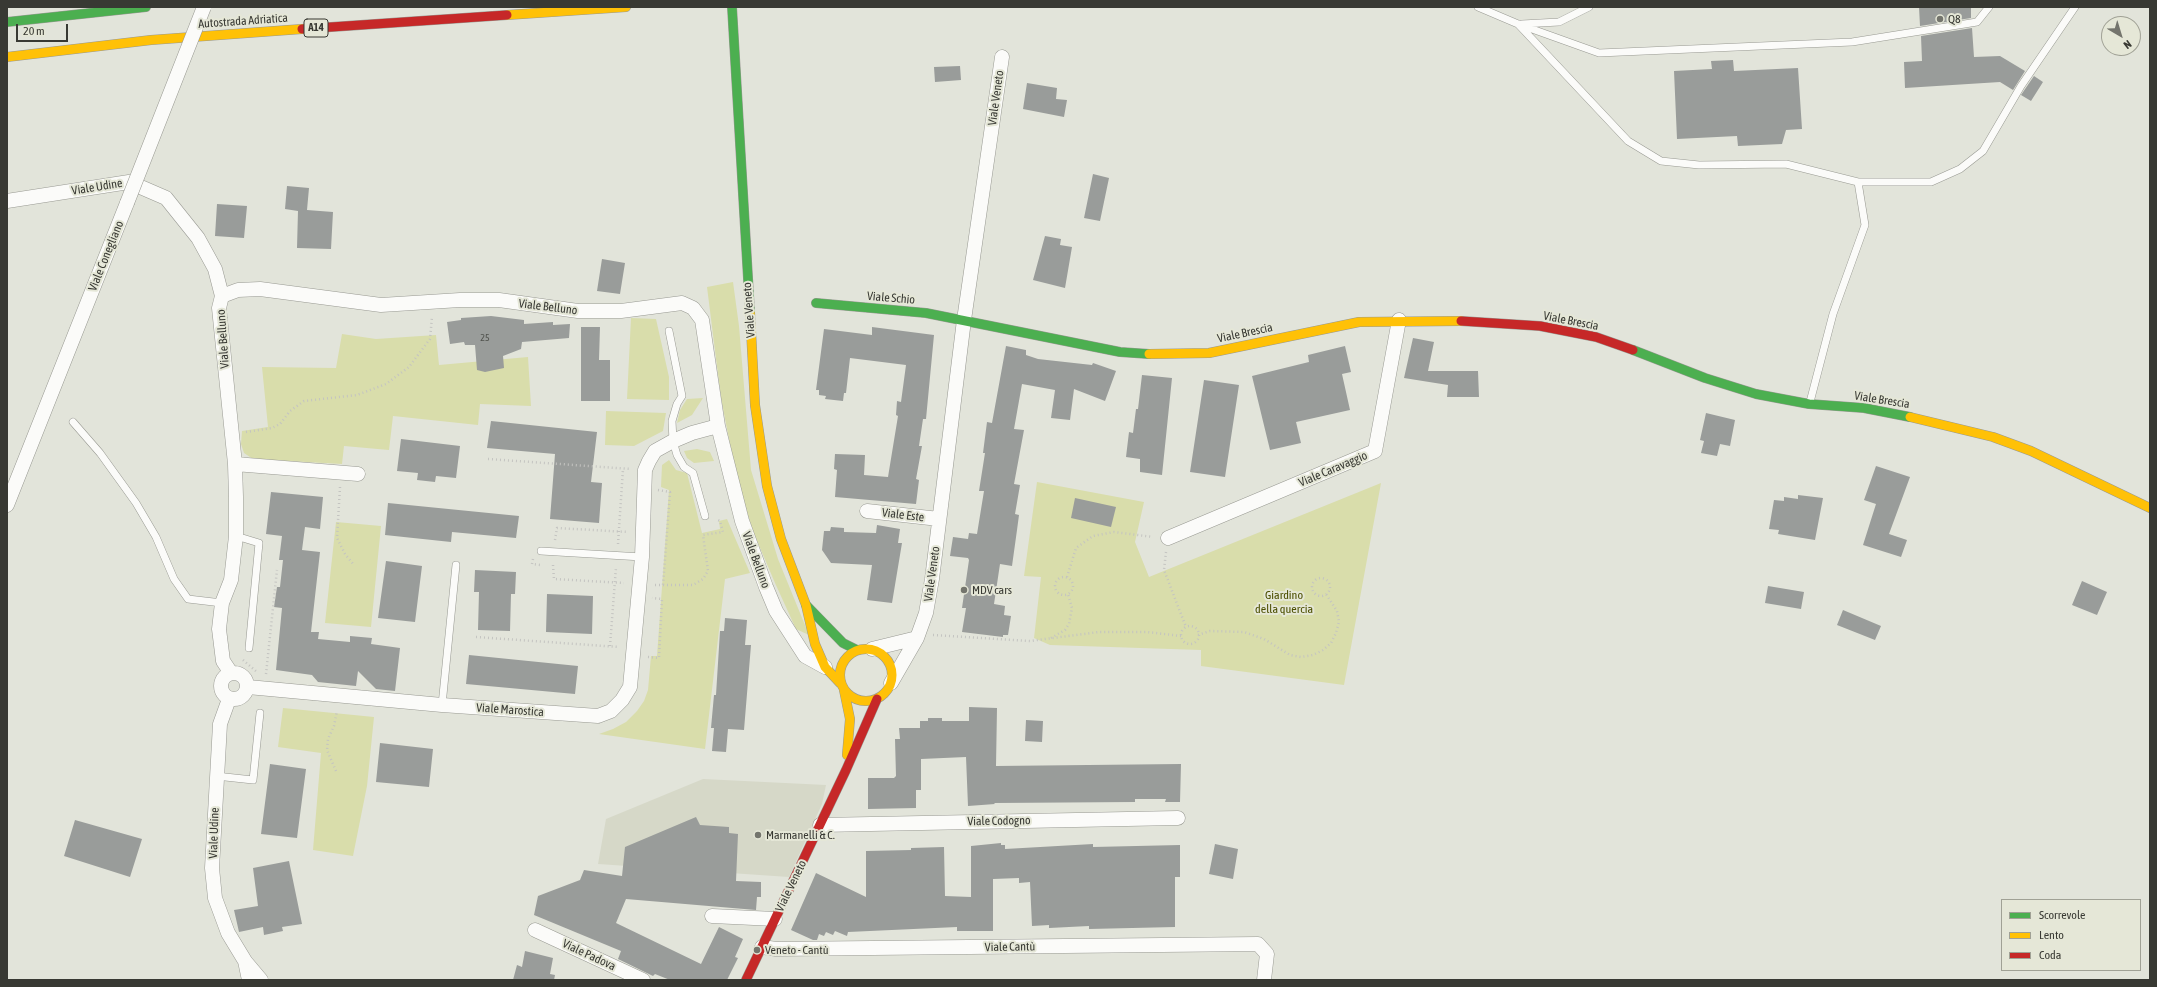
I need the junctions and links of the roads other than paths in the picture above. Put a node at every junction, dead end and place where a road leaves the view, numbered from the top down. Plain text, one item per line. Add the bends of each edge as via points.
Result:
1 (146, 7) edge
2 (204, 7) edge
3 (626, 7) edge
4 (732, 7) edge
5 (1478, 7) edge
6 (1589, 7) edge
7 (1989, 7) edge
8 (2075, 7) edge
9 (7, 22) edge
10 (1518, 24) junction
11 (7, 57) edge
12 (1002, 57) dead end
13 (1858, 182) junction
14 (7, 201) edge
15 (222, 296) junction
16 (816, 303) dead end
17 (964, 320) junction
18 (1399, 320) junction
19 (669, 331) dead end
20 (1809, 404) junction
21 (73, 422) dead end
22 (718, 426) junction
23 (673, 441) junction
24 (235, 464) junction
25 (358, 474) dead end
26 (7, 505) edge
27 (2150, 508) edge
28 (867, 511) dead end
29 (705, 516) road end
30 (939, 519) junction
31 (236, 536) junction
32 (1168, 538) road end
33 (541, 551) dead end
34 (642, 557) junction
35 (456, 565) dead end
36 (222, 603) junction
37 (806, 605) junction
38 (922, 636) junction
39 (794, 641) junction
40 (843, 643) junction
41 (822, 644) junction
42 (249, 648) dead end
43 (872, 649) junction
44 (857, 650) junction
45 (825, 667) junction
46 (231, 673) junction
47 (891, 683) junction
48 (842, 686) junction
49 (248, 687) junction
50 (229, 699) junction
51 (877, 699) junction
52 (442, 705) junction
53 (260, 713) dead end
54 (846, 770) junction
55 (216, 776) junction
56 (1178, 818) dead end
57 (820, 825) junction
58 (712, 916) dead end
59 (775, 919) junction
60 (535, 930) dead end
61 (762, 947) junction
62 (245, 961) junction
63 (249, 980) edge
64 (261, 980) edge
65 (643, 980) edge
66 (746, 980) edge
67 (1264, 980) edge

1 - 9 main road
2 - 26 street, Viale Conegliano, bridge
3 - 11 main road, Autostrada Adriatica / A14 via 151,40
4 - 37 main road, Viale Veneto via 755,405 767,486 781,539
5 - 10 lane
6 - 10 lane via 1559,22
7 - 10 lane via 1977,22 1852,42 1599,53
8 - 13 lane via 2021,86 1983,151 1960,169 1931,182
10 - 13 lane via 1628,141 1661,161 1699,165 1786,164
12 - 17 street, Viale Veneto
13 - 20 lane via 1865,225 1833,314
14 - 15 street, Viale Udine via 129,182 166,198 198,238 215,269
15 - 22 street, Viale Belluno via 238,290 260,289 381,305 499,300 578,311 621,311 682,303 693,308 702,320
15 - 24 street, Viale Belluno via 219,308 220,326
16 - 17 main road, Viale Schio via 926,313
17 - 18 main road, Viale Brescia via 1120,352 1161,355 1209,353 1359,322
17 - 30 street, Viale Veneto
18 - 20 main road, Viale Brescia via 1540,326 1596,338 1756,394
18 - 32 street, Viale Caravaggio via 1375,451
19 - 23 lane via 682,396 676,404 672,421
20 - 27 main road, Viale Brescia via 1864,408 1928,420 1993,438 2031,451
21 - 36 lane via 100,453 136,503 156,537 174,579 188,599
22 - 23 street, Viale Marostica
22 - 39 street, Viale Belluno via 742,521 776,610
23 - 29 lane via 684,467 693,473
23 - 34 street, Viale Marostica via 655,451 645,470
24 - 25 street
24 - 31 street, Viale Belluno
28 - 30 street, Viale Este
30 - 38 street, Viale Veneto
31 - 36 street, Viale Belluno via 231,580
31 - 42 lane via 259,543
33 - 34 lane
34 - 52 street, Viale Marostica via 630,687 622,700 610,711 598,716
35 - 52 lane
36 - 46 street via 219,629 223,661
37 - 40 main road, Viale Veneto
37 - 41 main road, Viale Veneto
38 - 43 street
38 - 47 street, Viale Veneto
39 - 41 street
39 - 45 street, Viale Belluno via 805,656
40 - 41 main road
40 - 44 main road, Viale Veneto
41 - 45 main road, Viale Veneto
43 - 44 main road
43 - 47 main road via 880,653 891,666
44 - 48 main road via 850,654 840,667
45 - 48 main road, Viale Veneto
46 - 49 street via 239,674 246,679
46 - 50 street via 220,685 222,694
47 - 51 main road
48 - 51 main road via 858,701
48 - 54 main road, Viale Veneto via 850,719
49 - 50 street via 244,695 237,700
49 - 52 street, Viale Marostica
50 - 55 street, Viale Udine via 220,724
51 - 54 main road, Viale Veneto
53 - 55 lane via 253,780
54 - 57 main road, Viale Veneto
55 - 62 street, Viale Udine via 212,868 215,898 228,933
56 - 57 street, Viale Codogno
57 - 59 main road, Viale Veneto
58 - 59 street
59 - 61 main road, Viale Veneto
60 - 65 street, Viale Padova
61 - 66 main road, Viale Veneto
61 - 67 street, Viale Cantù via 776,949 1258,944 1267,954
62 - 63 street, Viale Udine
62 - 64 street, Viale Udine

